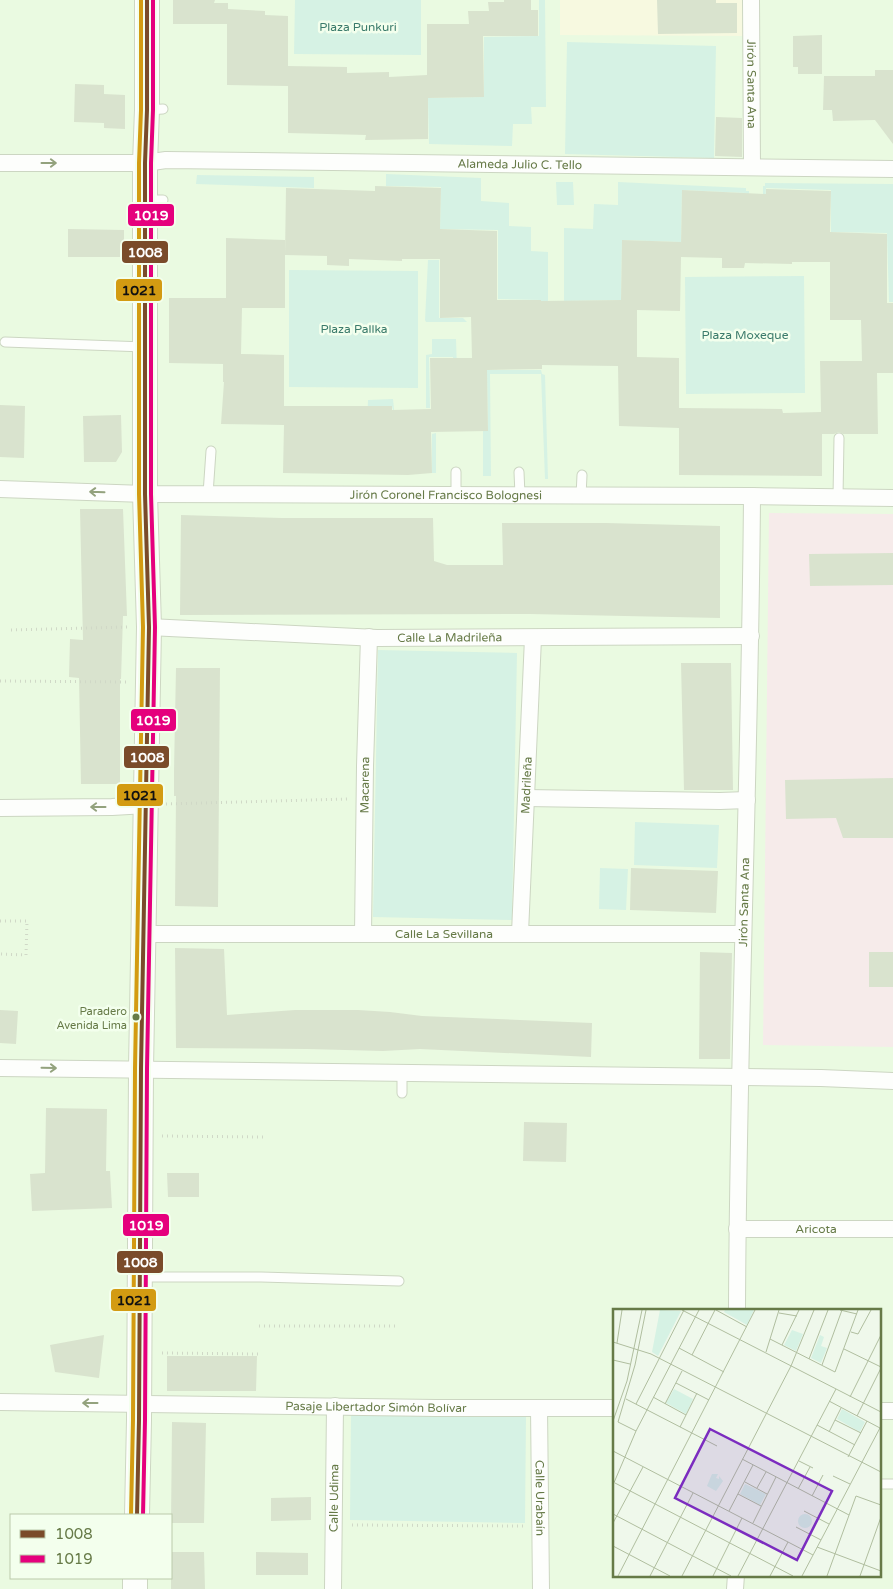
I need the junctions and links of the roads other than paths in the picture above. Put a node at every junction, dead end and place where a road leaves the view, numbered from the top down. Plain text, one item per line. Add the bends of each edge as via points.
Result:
1 (147, 0) edge
2 (751, 0) edge
3 (0, 163) edge
4 (145, 163) junction
5 (752, 167) junction
6 (893, 169) edge
7 (5, 342) dead end
8 (145, 347) junction
9 (839, 438) dead end
10 (211, 451) dead end
11 (456, 472) dead end
12 (519, 472) dead end
13 (582, 475) dead end
14 (0, 489) edge
15 (145, 494) junction
16 (208, 494) junction
17 (456, 495) junction
18 (520, 495) junction
19 (582, 496) junction
20 (752, 496) junction
21 (838, 497) junction
22 (893, 498) edge
23 (149, 627) junction
24 (751, 636) junction
25 (369, 637) junction
26 (533, 638) junction
27 (526, 798) junction
28 (747, 800) junction
29 (146, 805) junction
30 (0, 808) edge
31 (520, 933) junction
32 (144, 934) junction
33 (363, 934) junction
34 (743, 934) junction
35 (0, 1068) edge
36 (141, 1069) junction
37 (402, 1073) junction
38 (741, 1077) junction
39 (893, 1081) edge
40 (402, 1093) dead end
41 (738, 1229) junction
42 (893, 1229) edge
43 (140, 1277) junction
44 (399, 1280) dead end
45 (737, 1309) edge
46 (0, 1402) edge
47 (139, 1403) junction
48 (335, 1406) junction
49 (539, 1408) junction
50 (613, 1408) edge
51 (880, 1411) edge
52 (893, 1411) edge
53 (880, 1484) edge
54 (893, 1484) edge
55 (137, 1514) edge
56 (736, 1576) edge
57 (333, 1589) edge
58 (541, 1589) edge
59 (736, 1589) edge

1 - 4 street via 155,110
2 - 5 street, Jirón Santa Ana
3 -> 4 street, Alameda Julio C. Tello
4 - 5 street, Alameda Julio C. Tello via 166,160
4 - 8 street via 154,200
5 - 6 street, Alameda Julio C. Tello
7 - 8 lane
8 - 15 street
9 - 21 lane
10 - 16 lane
11 - 17 lane
12 - 18 lane
13 - 19 lane
15 -> 14 street, Jirón Coronel Francisco Bolognesi
15 - 16 street, Jirón Coronel Francisco Bolognesi
15 - 23 street
16 - 17 street, Jirón Coronel Francisco Bolognesi
17 - 18 street, Jirón Coronel Francisco Bolognesi
18 - 19 street, Jirón Coronel Francisco Bolognesi
19 - 20 street, Jirón Coronel Francisco Bolognesi
20 - 21 street, Jirón Coronel Francisco Bolognesi
20 - 24 street, Jirón Santa Ana
21 - 22 street, Jirón Coronel Francisco Bolognesi
23 - 25 street, Calle La Madrileña
23 - 29 street
24 - 26 street, Calle La Madrileña
24 - 28 street, Jirón Santa Ana
25 - 26 street, Calle La Madrileña
25 - 33 street, Macarena
26 - 27 street, Madrileña
27 - 28 street
27 - 31 street, Madrileña
28 - 34 street, Jirón Santa Ana
29 -> 30 street
29 - 32 street
31 - 33 street, Calle La Sevillana
31 - 34 street, Calle La Sevillana
32 - 33 street, Calle La Sevillana
32 - 36 street
34 - 38 street, Jirón Santa Ana
35 -> 36 street
36 - 37 street
36 - 43 street
37 - 38 street
37 - 40 lane
38 - 39 street
38 - 41 street, Jirón Santa Ana
41 - 42 street, Aricota
41 - 45 street, Jirón Santa Ana
43 - 44 lane
43 - 47 street
47 -> 46 street, Pasaje Libertador Simón Bolívar
47 - 48 street, Pasaje Libertador Simón Bolívar
47 - 55 street
48 - 49 street, Pasaje Libertador Simón Bolívar
48 - 57 street, Calle Udima
49 - 50 street, Pasaje Libertador Simón Bolívar
49 - 58 street, Calle Urabaín
51 - 52 street
53 - 54 lane
56 - 59 street

